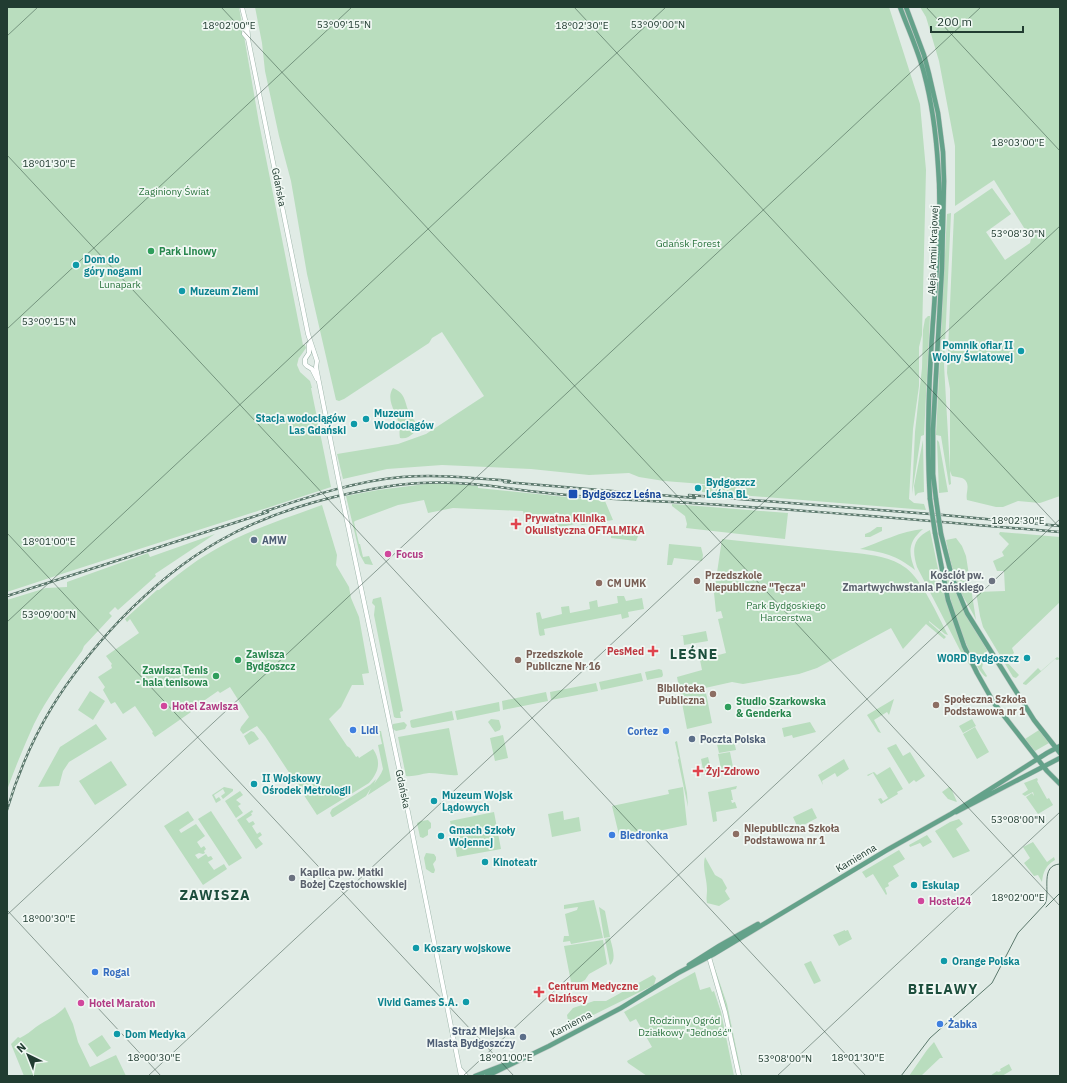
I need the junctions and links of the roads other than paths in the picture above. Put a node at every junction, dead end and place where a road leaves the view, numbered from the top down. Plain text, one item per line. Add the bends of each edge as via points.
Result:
1 (242, 7) edge
2 (900, 7) edge
3 (906, 7) edge
4 (308, 334) junction
5 (308, 356) junction
6 (314, 357) junction
7 (316, 365) junction
8 (310, 368) junction
9 (320, 386) junction
10 (1058, 747) edge
11 (1032, 752) junction
12 (1060, 753) edge
13 (1060, 758) edge
14 (1038, 759) junction
15 (1030, 764) junction
16 (1043, 767) junction
17 (1060, 784) edge
18 (951, 814) junction
19 (710, 954) junction
20 (534, 1053) junction
21 (460, 1069) junction
22 (461, 1076) edge
23 (466, 1076) edge
24 (475, 1076) edge
25 (487, 1076) edge
26 (739, 1076) edge

1 - 4 main road, Gdańska
2 - 11 main road, Aleja Armii Krajowej, bridge via 925,78 938,166 939,227 928,403 930,499 935,534 948,600 964,646 994,703
3 - 10 main road, Aleja Armii Krajowej, bridge via 929,74 938,112 943,152 942,268 933,422 933,474 941,534 952,578 967,613 1034,720
4 - 5 main road, Gdańska
4 - 6 main road, Gdańska
5 - 6 main road
5 - 8 main road via 305,364
6 - 7 main road
7 - 8 main road
7 - 9 main road
8 - 9 main road
9 - 21 main road, Gdańska, bridge
10 - 12 main road, Aleja Armii Krajowej
10 - 14 main road, Kamienna
11 - 14 main road, Aleja Armii Krajowej
11 - 15 main road
13 - 16 main road, Kamienna
14 - 15 main road, Kamienna
14 - 16 main road, Aleja Armii Krajowej
15 - 18 main road, Kamienna
16 - 17 main road, Aleja Armii Krajowej
16 - 18 main road, Kamienna
18 - 19 main road, Kamienna
19 - 20 main road, Kamienna via 621,1008
19 - 26 main road
20 - 24 main road, Kamienna
20 - 25 main road, Kamienna
21 - 22 main road, Gdańska
21 - 23 main road

